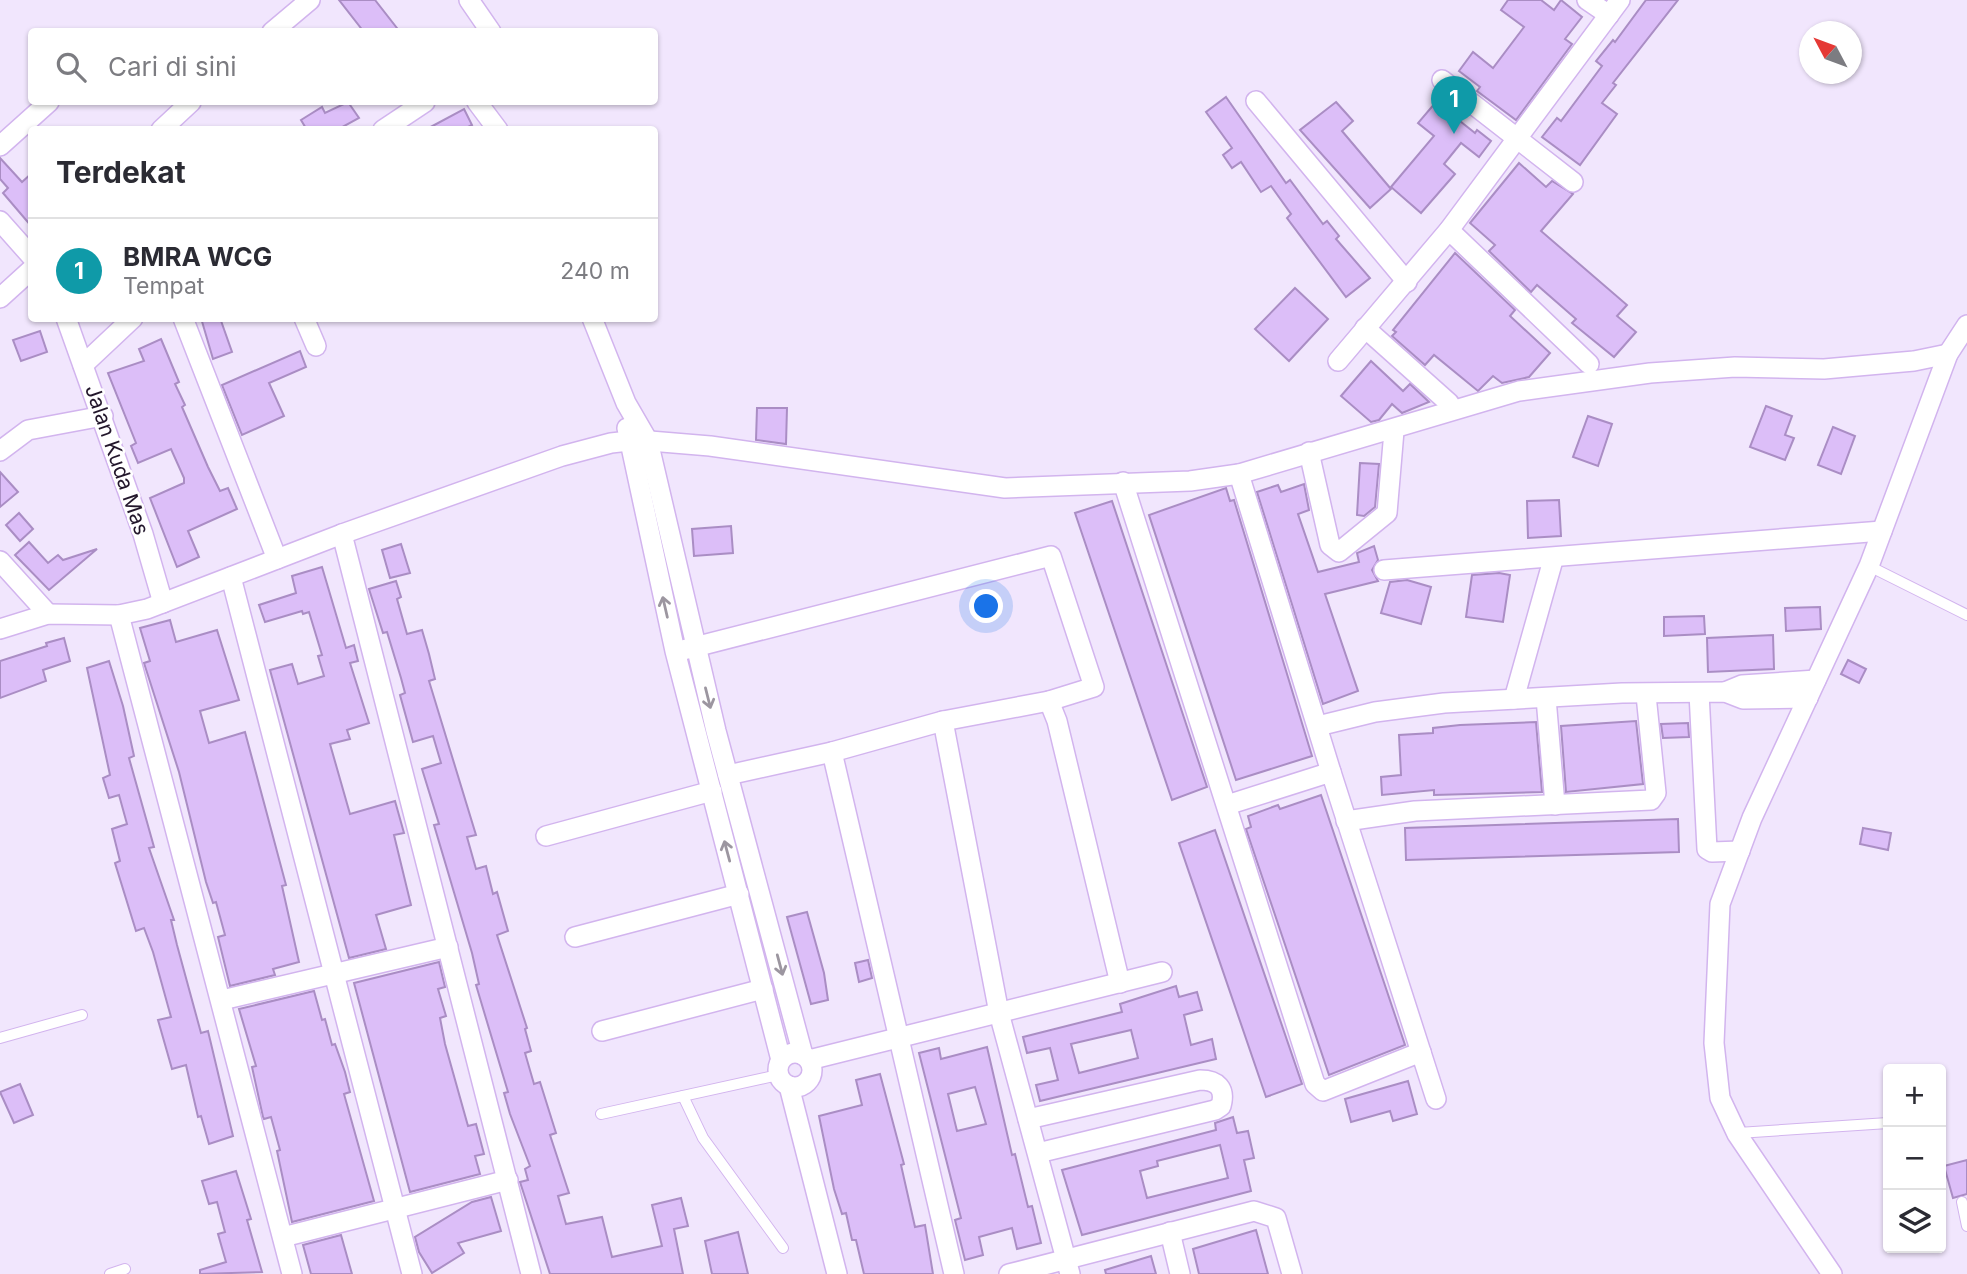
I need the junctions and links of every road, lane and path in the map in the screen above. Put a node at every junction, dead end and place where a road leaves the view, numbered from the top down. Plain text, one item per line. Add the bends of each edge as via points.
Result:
1 (310, 0) edge
2 (469, 0) edge
3 (1587, 0) edge
4 (1615, 8) edge
5 (277, 28) edge
6 (488, 28) edge
7 (1442, 80) dead end
8 (1256, 101) dead end
9 (46, 105) edge
10 (188, 105) edge
11 (420, 105) edge
12 (479, 105) edge
13 (166, 126) edge
14 (389, 126) edge
15 (495, 126) edge
16 (1520, 138) junction
17 (0, 146) edge
18 (1573, 182) dead end
19 (0, 220) edge
20 (1449, 230) junction
21 (28, 254) edge
22 (28, 262) edge
23 (1406, 282) junction
24 (0, 298) edge
25 (67, 322) edge
26 (129, 322) edge
27 (185, 322) edge
28 (306, 322) edge
29 (594, 322) edge
30 (1967, 325) edge
31 (1365, 328) junction
32 (316, 346) dead end
33 (1948, 354) junction
34 (1338, 361) dead end
35 (1589, 364) dead end
36 (83, 365) junction
37 (626, 403) junction
38 (1449, 403) dead end
39 (103, 416) junction
40 (1394, 431) junction
41 (627, 441) junction
42 (649, 441) junction
43 (0, 451) edge
44 (1309, 452) junction
45 (1239, 474) junction
46 (1123, 482) junction
47 (662, 505) junction
48 (643, 508) junction
49 (1882, 531) junction
50 (342, 534) junction
51 (277, 559) junction
52 (1553, 559) junction
53 (0, 561) edge
54 (1869, 566) junction
55 (1384, 570) dead end
56 (231, 578) junction
57 (163, 603) junction
58 (48, 614) junction
59 (119, 615) junction
60 (1967, 615) edge
61 (0, 629) edge
62 (696, 648) junction
63 (675, 651) junction
64 (1812, 689) junction
65 (1699, 693) junction
66 (1646, 695) junction
67 (1546, 698) junction
68 (1514, 699) junction
69 (1049, 701) junction
70 (943, 721) junction
71 (1318, 726) junction
72 (832, 752) junction
73 (1331, 772) junction
74 (728, 775) junction
75 (712, 791) junction
76 (1227, 805) junction
77 (1555, 805) junction
78 (1346, 821) junction
79 (546, 836) dead end
80 (1740, 851) junction
81 (739, 894) junction
82 (770, 927) junction
83 (748, 931) junction
84 (575, 937) dead end
85 (448, 947) junction
86 (1161, 972) dead end
87 (333, 973) junction
88 (1120, 983) junction
89 (763, 989) junction
90 (222, 1000) junction
91 (999, 1013) junction
92 (82, 1015) dead end
93 (602, 1031) dead end
94 (0, 1038) edge
95 (901, 1038) junction
96 (1421, 1052) junction
97 (806, 1058) junction
98 (783, 1074) junction
99 (1160, 1090) junction
100 (683, 1096) junction
101 (1436, 1099) dead end
102 (1081, 1107) junction
103 (601, 1114) dead end
104 (1028, 1119) junction
105 (1168, 1121) junction
106 (1883, 1123) edge
107 (1737, 1133) junction
108 (1088, 1141) junction
109 (1038, 1153) junction
110 (508, 1180) junction
111 (1962, 1202) dead end
112 (394, 1208) junction
113 (1967, 1226) edge
114 (1170, 1232) junction
115 (283, 1237) junction
116 (783, 1248) dead end
117 (1068, 1267) edge
118 (125, 1269) dead end
119 (110, 1274) edge
120 (292, 1274) edge
121 (412, 1274) edge
122 (531, 1274) edge
123 (837, 1274) edge
124 (954, 1274) edge
125 (1009, 1274) edge
126 (1180, 1274) edge
127 (1292, 1274) edge
128 (1832, 1274) edge

1 - 5 street
2 - 6 street
3 - 4 street
4 - 16 street
7 - 16 street
8 - 23 street
9 - 17 street
10 - 13 street
11 - 14 street
12 - 15 street
16 - 18 street
16 - 20 street
19 - 21 street
20 - 23 street
20 - 35 street
22 - 24 street
23 - 31 street
25 - 36 street, Jalan Kuda Mas
26 - 36 street
27 - 51 street
28 - 32 street
29 - 37 street
30 - 33 street
31 - 34 street
31 - 38 street
33 - 40 street via 1824,369 1735,367 1605,379 1519,391
33 - 49 street
36 - 39 street, Jalan Kuda Mas
37 - 41 street
37 - 42 street
39 - 43 street via 28,430
39 - 57 street, Jalan Kuda Mas
40 - 44 street
40 - 44 street via 1387,513 1339,552 1330,545
41 - 42 street
41 - 48 street
41 - 50 street via 562,456
42 - 46 street via 1005,488
42 - 47 street
44 - 45 street
45 - 46 street via 1190,481
45 - 71 street
46 - 76 street
47 - 48 street
47 - 62 street
63 -> 48 street
49 - 52 street
49 - 54 street
50 - 51 street
50 - 85 street
51 - 56 street
52 - 55 street
52 - 68 street
53 - 58 street
54 - 60 lane
54 - 64 street
56 - 57 street
56 - 87 street
57 - 59 street
58 - 59 street
58 - 61 street
59 - 90 street
62 - 63 street
62 - 69 street via 1051,556 1094,687
62 -> 74 street
63 - 75 street
64 - 65 street via 1742,685 1725,692
64 - 80 street
65 - 66 street
65 - 80 street via 1707,849
66 - 67 street
66 - 77 street via 1656,793 1651,800
67 - 68 street
67 - 77 street
68 - 71 street via 1444,702
69 - 70 street
69 - 88 street
70 - 72 street
70 - 91 street
71 - 73 street
72 - 74 street
72 - 95 street
73 - 76 street
73 - 78 street
74 - 82 street
75 - 79 street
81 -> 75 street
76 - 96 street via 1318,1089 1323,1091
77 - 78 street via 1415,811
78 - 96 street
80 - 107 street via 1720,904 1714,1043 1720,1098
81 - 83 street
81 - 84 street
82 - 83 street
82 -> 97 street
83 - 89 street
85 - 87 street
85 - 110 street
86 - 88 street
87 - 90 street
87 - 112 street
88 - 91 street
89 - 93 street
89 - 98 street
90 - 115 street
91 - 95 street
91 - 104 street
92 - 94 lane
95 - 97 street
95 - 124 street
96 - 101 street
97 - 98 street via 791,1053
97 - 98 street via 812,1070 800,1086
98 - 100 lane
98 - 123 street
99 - 102 street
99 - 105 street
99 - 105 street via 1212,1080 1223,1097 1214,1110
100 - 103 lane
100 - 116 lane via 703,1138
102 - 104 street
102 - 108 street
104 - 109 street
105 - 108 street
106 - 107 lane
107 - 128 street
108 - 109 street
109 - 117 street
110 - 112 street
110 - 122 street
111 - 113 lane
112 - 115 street
112 - 121 street
114 - 117 street
114 - 126 street
114 - 127 street via 1254,1211 1268,1214 1280,1227
115 - 120 street
117 - 125 street
118 - 119 lane

